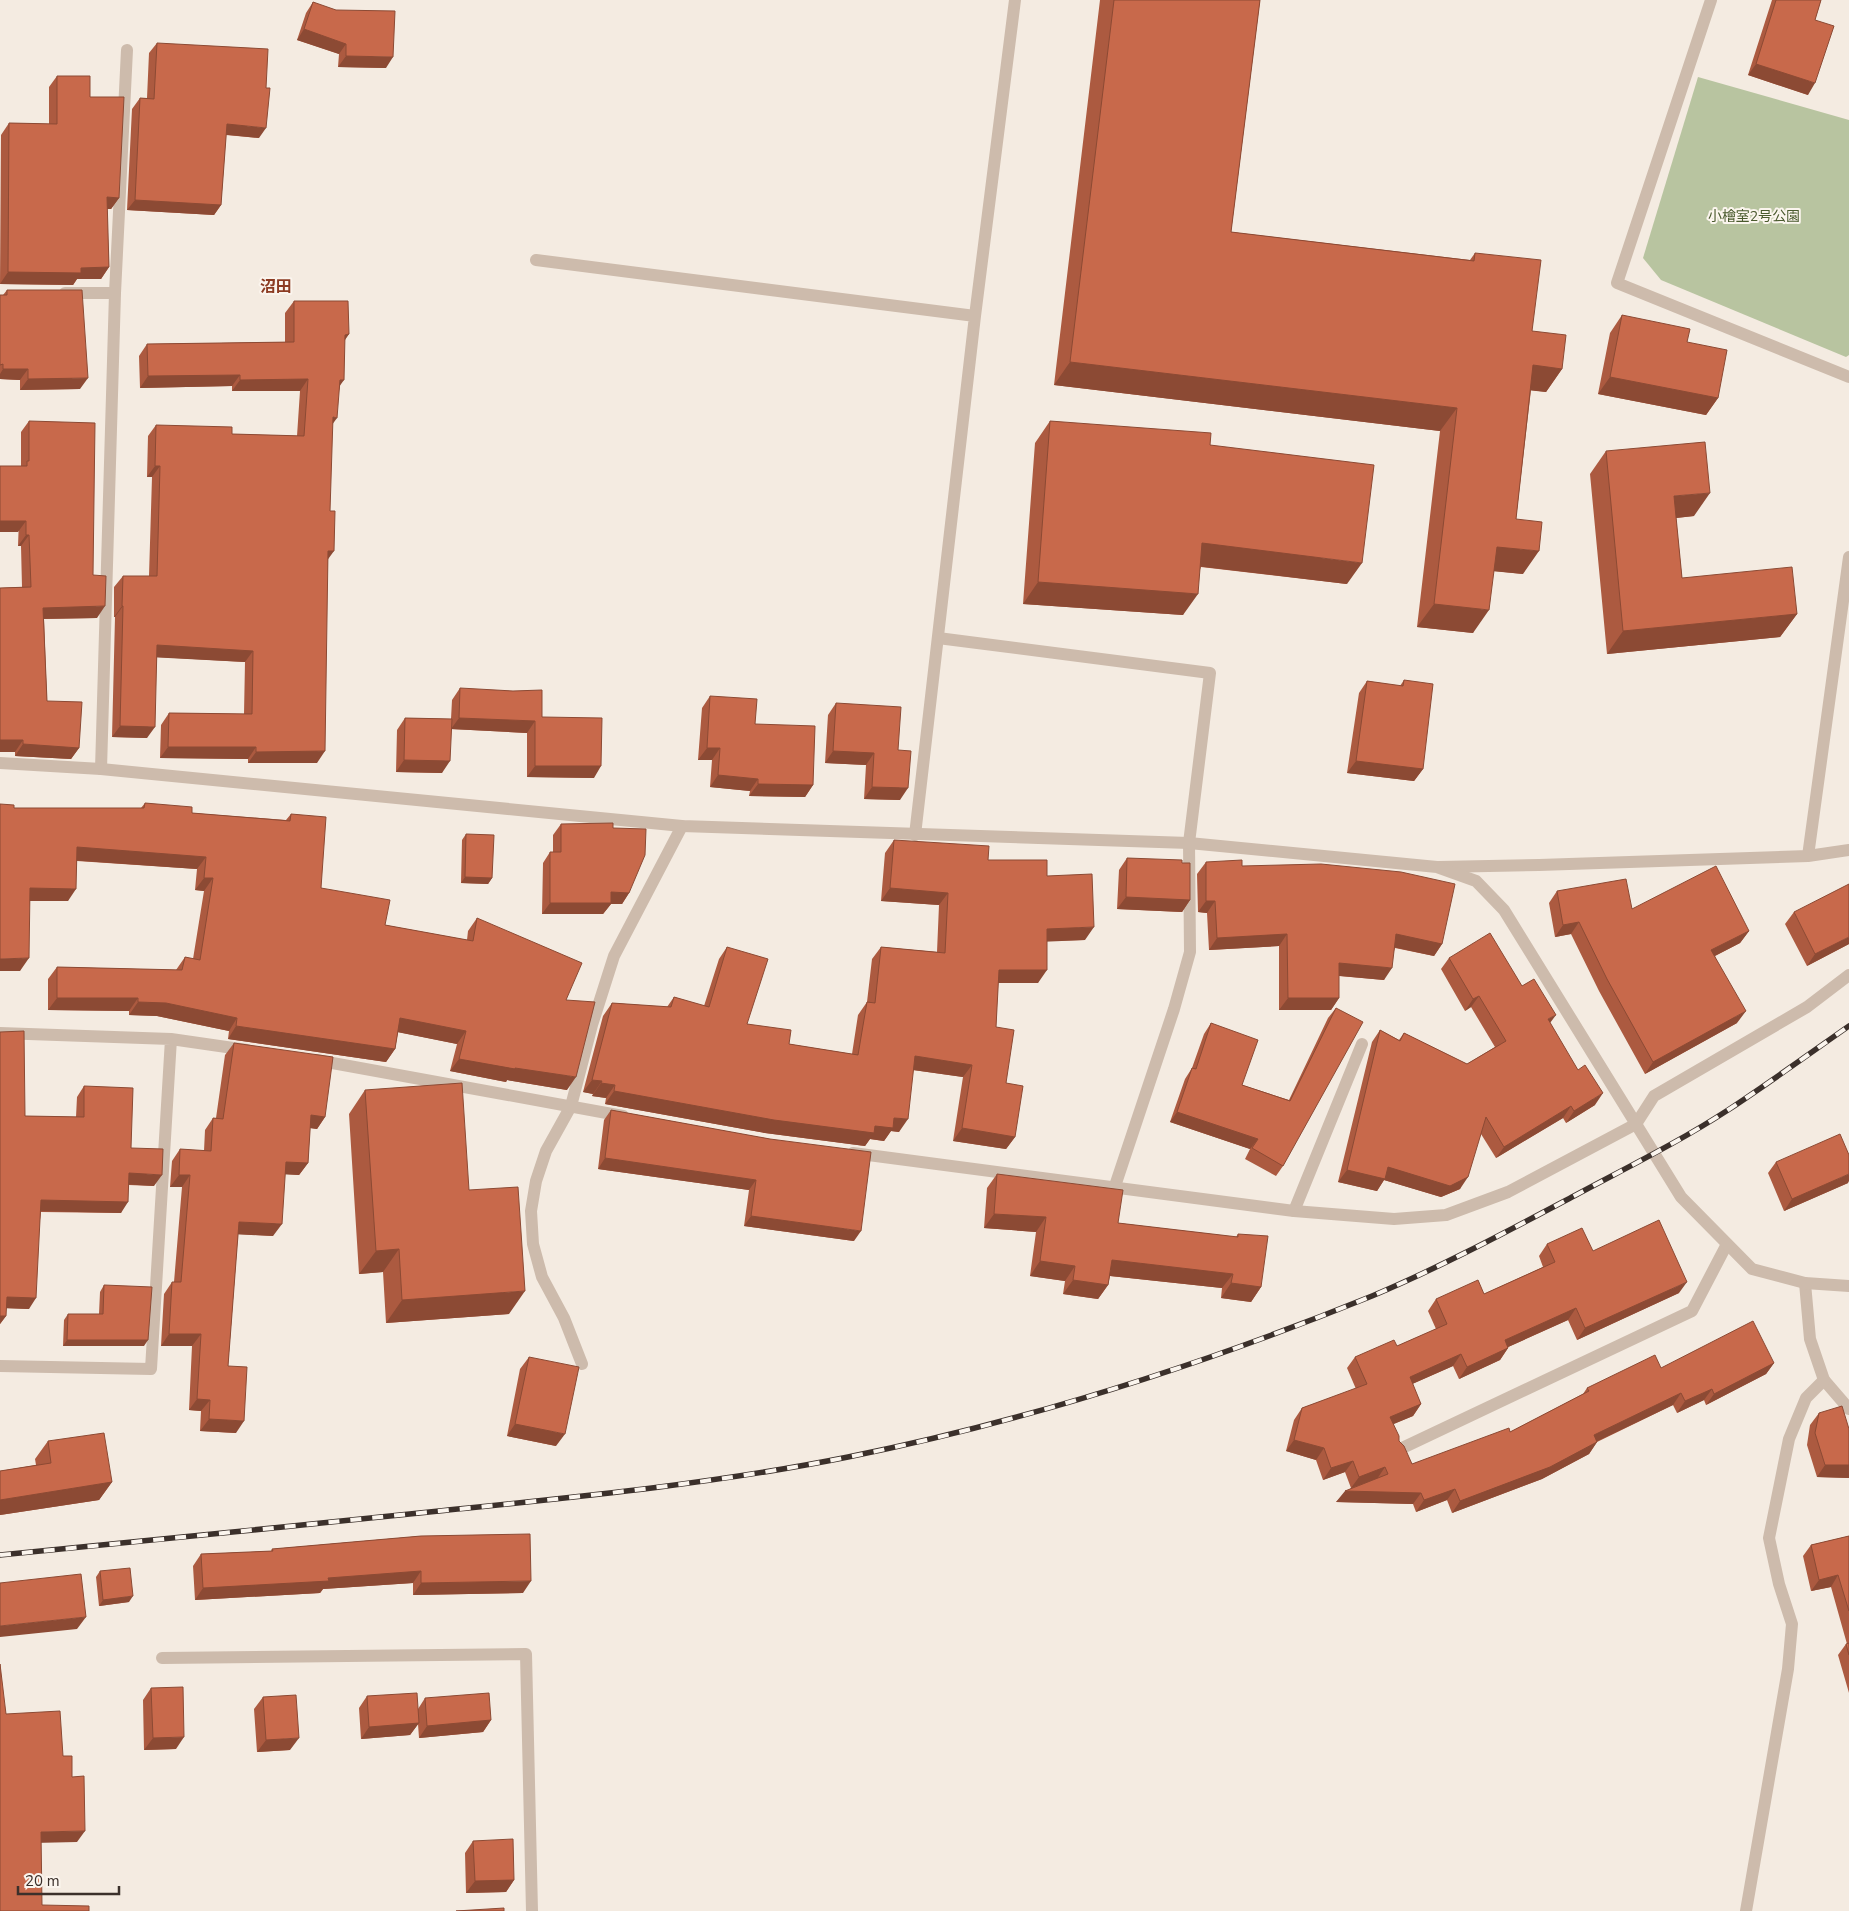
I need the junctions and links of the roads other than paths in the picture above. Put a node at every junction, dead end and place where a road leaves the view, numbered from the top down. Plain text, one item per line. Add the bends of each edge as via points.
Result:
1 (1014, 0) edge
2 (1711, 0) edge
3 (127, 50) dead end
4 (536, 260) dead end
5 (48, 292) edge
6 (115, 293) junction
7 (975, 316) junction
8 (1849, 377) edge
9 (1849, 558) edge
10 (938, 638) junction
11 (0, 763) edge
12 (101, 769) junction
13 (682, 826) junction
14 (915, 835) junction
15 (1189, 843) junction
16 (1849, 850) edge
17 (1808, 856) junction
18 (1437, 867) junction
19 (1849, 975) edge
20 (0, 1033) edge
21 (171, 1039) junction
22 (1362, 1044) dead end
23 (264, 1052) edge
24 (301, 1057) edge
25 (570, 1106) junction
26 (638, 1118) edge
27 (1636, 1124) junction
28 (843, 1152) edge
29 (1115, 1186) junction
30 (1294, 1211) junction
31 (1727, 1244) junction
32 (1805, 1283) junction
33 (1849, 1286) edge
34 (582, 1364) dead end
35 (0, 1366) edge
36 (1824, 1380) junction
37 (1849, 1409) edge
38 (1398, 1450) edge
39 (162, 1658) dead end
40 (532, 1911) edge
41 (1746, 1911) edge

1 - 7 street
2 - 8 street via 1617,283
3 - 6 street
4 - 7 street
5 - 6 street
6 - 12 street
7 - 10 street
9 - 17 street
10 - 14 street
10 - 15 street via 1210,673
11 - 12 street
12 - 13 street
13 - 14 street
13 - 25 street via 614,956
14 - 15 street
15 - 18 street
15 - 29 street via 1190,952
16 - 17 street
17 - 18 street
18 - 27 street via 1476,880 1504,910
19 - 27 street via 1807,1007 1654,1096
20 - 21 street
21 - 23 street
21 - 35 street via 151,1369
22 - 30 street
24 - 25 street
25 - 26 street
25 - 34 street via 546,1151 531,1211 533,1244 542,1277 564,1318
27 - 30 street via 1508,1192 1446,1215 1394,1219
27 - 31 street via 1682,1197
28 - 29 street
29 - 30 street
31 - 32 street via 1752,1269
31 - 38 street via 1692,1311
32 - 33 street
32 - 36 street via 1810,1339
36 - 37 street
36 - 41 street via 1806,1398 1789,1439 1769,1538 1792,1624 1788,1669
39 - 40 street via 526,1654

